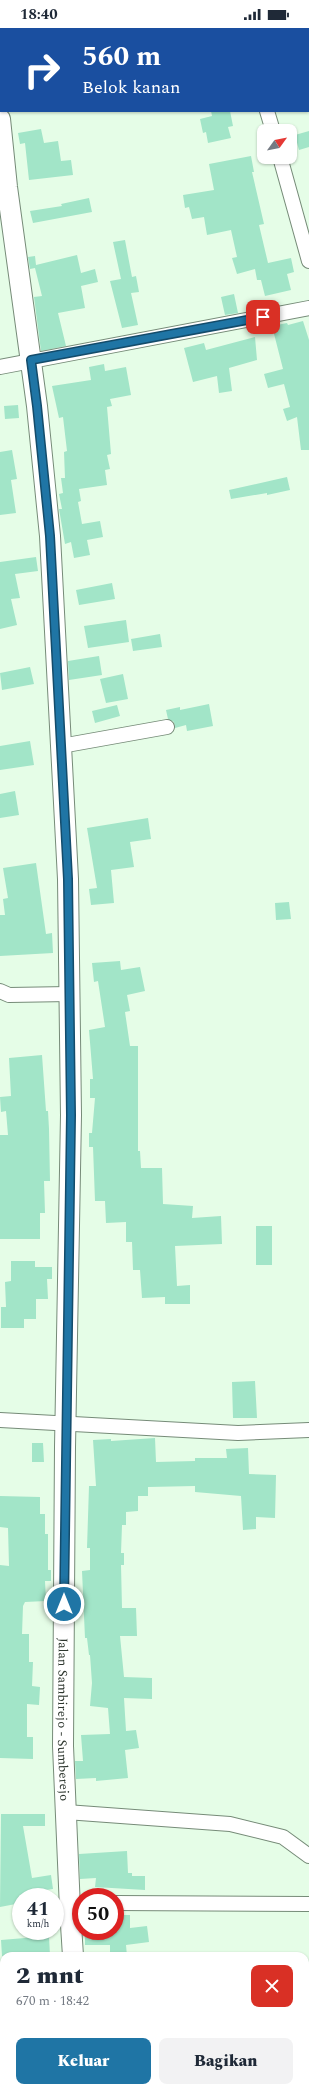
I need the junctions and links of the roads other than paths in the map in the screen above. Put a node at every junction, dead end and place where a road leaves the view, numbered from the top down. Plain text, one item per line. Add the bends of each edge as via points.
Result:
1 (268, 112) edge
2 (0, 119) edge
3 (271, 124) edge
4 (282, 164) edge
5 (309, 261) edge
6 (309, 308) edge
7 (31, 360) junction
8 (0, 366) edge
9 (167, 727) dead end
10 (61, 746) junction
11 (0, 991) edge
12 (69, 994) junction
13 (0, 1420) edge
14 (66, 1423) junction
15 (309, 1430) edge
16 (66, 1812) junction
17 (309, 1856) edge
18 (74, 1888) edge
19 (124, 1903) edge
20 (309, 1904) edge
21 (74, 1940) edge
22 (73, 1952) edge

1 - 3 street
2 - 7 main road, Jalan Sambirejo - Sumberejo
4 - 5 street
6 - 7 street
7 - 8 street
7 - 10 main road, Jalan Sambirejo - Sumberejo via 50,536
9 - 10 street
10 - 12 main road, Jalan Sambirejo - Sumberejo via 68,879
11 - 12 street via 9,995
12 - 14 main road, Jalan Sambirejo - Sumberejo via 71,1115
13 - 14 street
14 - 15 street via 238,1433
14 - 16 main road, Jalan Sambirejo - Sumberejo via 63,1746
16 - 17 street via 230,1824 283,1837
16 - 18 main road, Jalan Sambirejo - Sumberejo
19 - 20 street
21 - 22 main road, Jalan Sambirejo - Sumberejo

